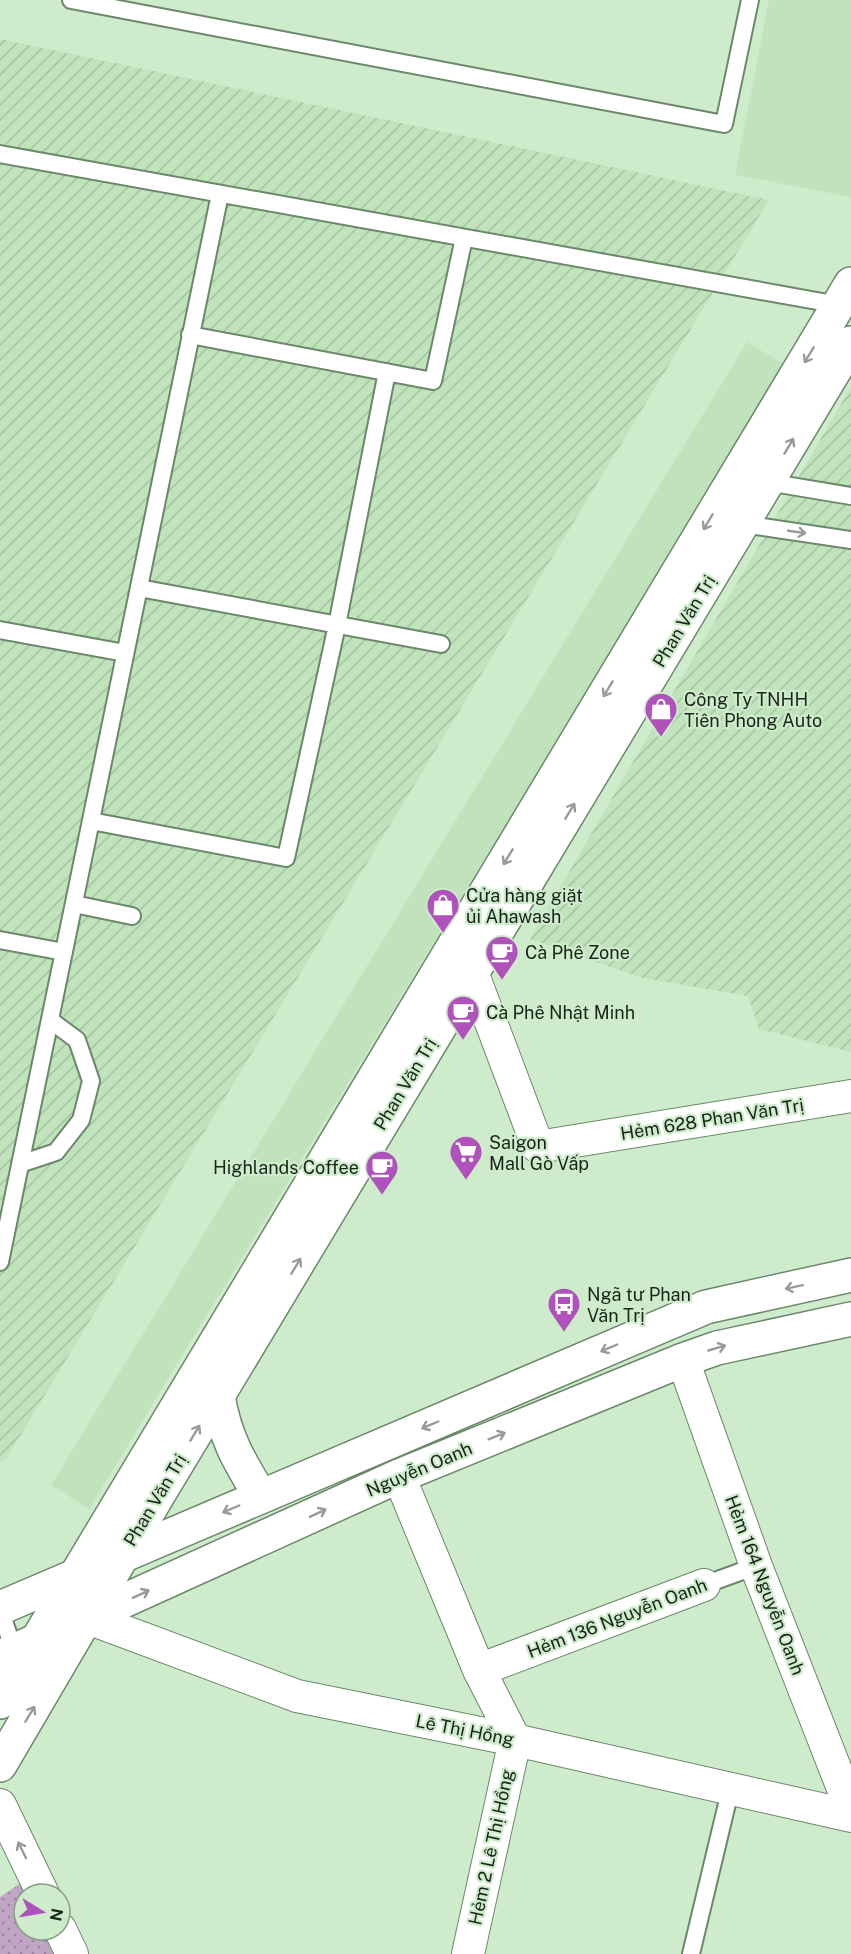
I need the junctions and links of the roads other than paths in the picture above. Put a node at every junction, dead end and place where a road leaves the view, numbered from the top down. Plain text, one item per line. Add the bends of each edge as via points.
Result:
1 (71, 0) edge
2 (750, 0) edge
3 (0, 154) edge
4 (220, 194) junction
5 (464, 237) junction
6 (847, 300) edge
7 (190, 335) junction
8 (851, 343) edge
9 (387, 372) junction
10 (767, 482) junction
11 (851, 496) edge
12 (742, 524) junction
13 (851, 540) edge
14 (139, 588) junction
15 (336, 625) junction
16 (0, 630) edge
17 (441, 644) dead end
18 (125, 653) junction
19 (91, 821) junction
20 (74, 904) junction
21 (132, 916) dead end
22 (0, 940) edge
23 (64, 952) junction
24 (462, 961) junction
25 (50, 1020) junction
26 (851, 1096) edge
27 (20, 1164) junction
28 (0, 1262) edge
29 (851, 1275) edge
30 (851, 1319) edge
31 (683, 1360) junction
32 (218, 1396) junction
33 (399, 1476) junction
34 (261, 1497) junction
35 (122, 1556) junction
36 (756, 1566) junction
37 (76, 1575) junction
38 (704, 1585) joint
39 (0, 1608) edge
40 (88, 1618) junction
41 (17, 1650) edge
42 (478, 1670) junction
43 (0, 1702) edge
44 (515, 1740) junction
45 (0, 1765) edge
46 (731, 1787) junction
47 (0, 1805) edge
48 (851, 1809) edge
49 (851, 1816) edge
50 (37, 1882) edge
51 (468, 1954) edge
52 (691, 1954) edge

1 - 2 lane via 724,124
3 - 4 lane
4 - 5 lane
4 - 7 lane
5 - 6 lane
5 - 9 lane via 433,381
6 -> 24 main road, Phan Văn Trị
7 - 9 lane
7 - 14 lane
10 -> 8 main road, Phan Văn Trị
9 - 15 lane
10 - 11 lane
10 - 12 main road, Phan Văn Trị
12 -> 13 lane
24 -> 12 main road, Phan Văn Trị
14 - 15 lane
14 - 18 lane
15 - 17 lane
15 - 19 lane via 286,858
16 - 18 lane
18 - 19 lane
19 - 20 lane
20 - 21 lane
20 - 23 lane
22 - 23 lane
23 - 25 lane
24 - 26 street, Hẻm 628 Phan Văn Trị via 538,1147
32 -> 24 main road, Phan Văn Trị
24 - 37 main road, Phan Văn Trị
25 - 27 lane
25 - 27 lane via 77,1040 91,1081 81,1120 56,1152
27 - 28 lane
29 -> 34 main road, Nguyễn Oanh via 706,1306
31 -> 30 main road, Nguyễn Oanh via 717,1348
33 -> 31 main road, Nguyễn Oanh
31 - 36 street, Hẻm 164 Nguyễn Oanh
32 - 34 main road via 229,1441
35 -> 32 main road, Phan Văn Trị
40 -> 33 main road, Nguyễn Oanh
33 - 42 street
34 -> 35 main road, Nguyễn Oanh
35 - 37 main road, Nguyễn Oanh
35 - 40 main road, Phan Văn Trị
36 - 38 lane, Hẻm 136 Nguyễn Oanh
36 - 48 street, Hẻm 164 Nguyễn Oanh
37 - 39 main road, Nguyễn Oanh
37 - 41 main road, Phan Văn Trị
38 - 42 street, Hẻm 136 Nguyễn Oanh
39 - 41 lane
40 - 41 main road, Nguyễn Oanh
40 - 44 street, Lê Thị Hồng via 297,1696
45 -> 40 main road, Phan Văn Trị
41 - 43 main road, Phan Văn Trị
42 - 44 street
44 - 46 street, Lê Thị Hồng
44 - 51 street, Hẻm 2 Lê Thị Hồng
46 - 49 street, Lê Thị Hồng
46 - 52 lane
50 -> 47 street

